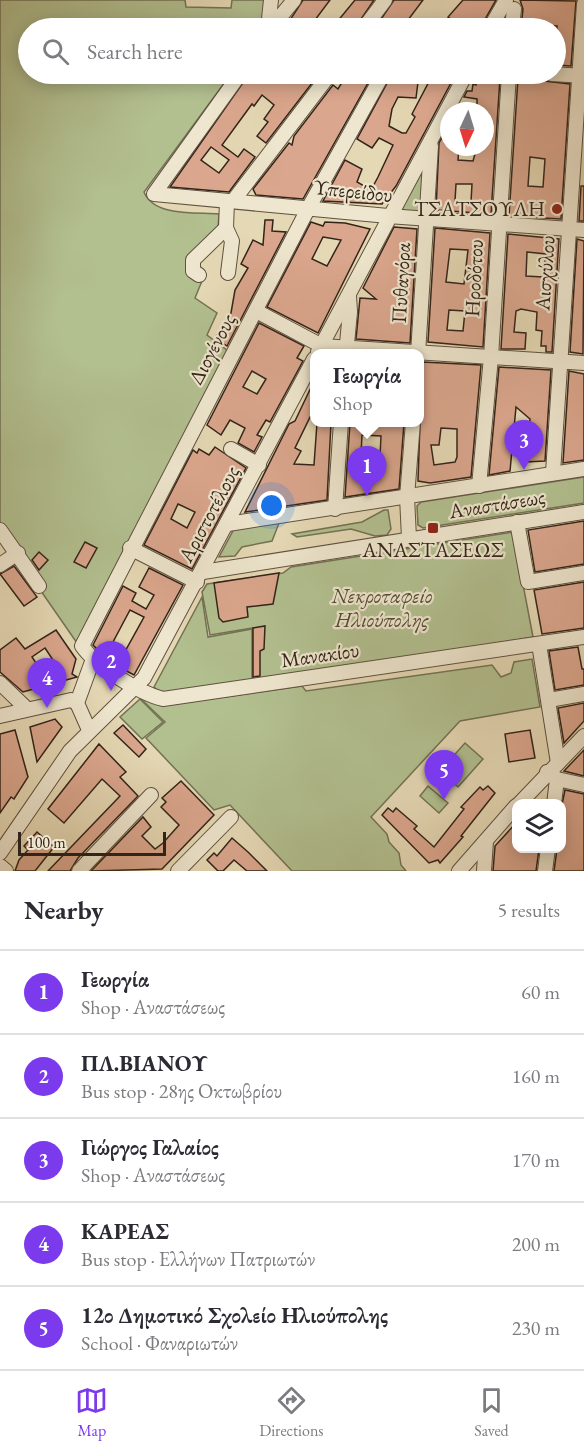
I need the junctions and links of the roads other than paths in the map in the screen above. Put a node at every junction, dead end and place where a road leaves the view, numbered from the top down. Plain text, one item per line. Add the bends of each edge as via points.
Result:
1 (271, 0) edge
2 (294, 0) edge
3 (385, 0) edge
4 (584, 4) edge
5 (510, 5) edge
6 (270, 18) edge
7 (278, 18) edge
8 (372, 18) edge
9 (499, 18) edge
10 (566, 74) edge
11 (581, 75) edge
12 (233, 84) edge
13 (322, 84) edge
14 (377, 84) edge
15 (461, 84) edge
16 (508, 84) edge
17 (431, 144) junction
18 (230, 201) junction
19 (309, 207) junction
20 (388, 216) junction
21 (426, 219) junction
22 (499, 225) junction
23 (226, 228) junction
24 (570, 229) junction
25 (584, 230) edge
26 (228, 273) dead end
27 (199, 275) dead end
28 (349, 296) junction
29 (256, 310) junction
30 (318, 349) edge
31 (321, 349) edge
32 (347, 349) edge
33 (418, 349) edge
34 (424, 353) edge
35 (491, 357) junction
36 (559, 362) junction
37 (584, 363) edge
38 (310, 368) edge
39 (341, 427) edge
40 (413, 427) edge
41 (231, 449) dead end
42 (259, 465) junction
43 (584, 469) edge
44 (553, 473) junction
45 (479, 486) junction
46 (407, 497) junction
47 (335, 509) junction
48 (584, 512) edge
49 (517, 522) junction
50 (228, 524) junction
51 (0, 530) edge
52 (409, 538) junction
53 (130, 548) junction
54 (18, 553) junction
55 (0, 565) edge
56 (584, 573) edge
57 (200, 577) junction
58 (39, 586) dead end
59 (584, 637) edge
60 (539, 644) junction
61 (82, 646) joint
62 (93, 659) junction
63 (0, 683) edge
64 (136, 687) junction
65 (584, 694) edge
66 (549, 700) junction
67 (77, 702) junction
68 (27, 709) junction
69 (0, 716) edge
70 (89, 730) junction
71 (584, 736) edge
72 (558, 763) junction
73 (552, 775) junction
74 (584, 784) edge
75 (151, 795) dead end
76 (525, 799) edge
77 (554, 799) edge
78 (512, 812) edge
79 (231, 817) dead end
80 (486, 841) junction
81 (0, 853) edge
82 (547, 853) edge
83 (0, 866) edge
84 (6, 871) edge
85 (80, 871) edge
86 (178, 871) edge
87 (459, 871) edge
88 (484, 871) edge
89 (545, 871) edge

1 - 6 street
2 - 7 street
3 - 8 street
4 - 11 street, Αισχύλου
5 - 9 street
10 - 11 street
11 - 24 street, Αισχύλου
12 - 18 street, Υπερείδου via 154,194
13 - 18 street
14 - 19 street, Διογένους
15 - 17 street
16 - 22 street, Ηροδότου
17 - 20 street
17 - 21 street, Πυθαγόρα
18 - 19 street, Υπερείδου
18 - 23 street
19 - 20 street, Υπερείδου
19 - 29 street, Διογένους
20 - 21 street, Υπερείδου
20 - 28 street
21 - 22 street, Υπερείδου
21 - 33 street, Πυθαγόρα
22 - 24 street, Υπερείδου
22 - 35 street, Ηροδότου
23 - 26 street via 232,242
23 - 27 street via 193,260 193,271
24 - 25 street, Υπερείδου
24 - 36 street, Αισχύλου
28 - 31 street
28 - 32 street
29 - 30 street
29 - 53 street, Διογένους
34 - 35 street
35 - 36 street
35 - 45 street, Ηροδότου
36 - 37 street
36 - 44 street, Αισχύλου
38 - 42 street, Αριστοτέλους
39 - 47 street
40 - 46 street
41 - 42 street
42 - 50 street, Αριστοτέλους
43 - 44 street, Αναστάσεως
44 - 45 street, Αναστάσεως
45 - 46 street, Αναστάσεως
46 - 47 street, Αναστάσεως
46 - 52 street
47 - 50 street, Αναστάσεως
48 - 49 street, Αναστάσεως
49 - 52 street, Αναστάσεως
49 - 56 street via 528,582
50 - 57 street, Αριστοτέλους
51 - 54 street
52 - 57 street, Αναστάσεως
53 - 57 street
53 - 61 street, Διογένους
54 - 55 street
54 - 58 street
57 - 64 street, Αριστοτέλους
59 - 60 street, Μανακίου
60 - 64 street, Μανακίου via 163,699
60 - 66 street
61 - 62 street, Μανακίου
62 - 64 street, Μανακίου
62 - 67 street
63 - 68 street
64 - 70 street, Αριστοτέλους
65 - 66 street
66 - 72 street
67 - 68 street
67 - 70 street
68 - 69 street
70 - 81 street, Αριστοτέλους via 70,751
71 - 72 street
72 - 73 street
73 - 74 street
73 - 76 street
73 - 77 street
75 - 85 street
78 - 80 street
79 - 86 street
80 - 87 street
80 - 88 street
82 - 89 street
83 - 84 street

